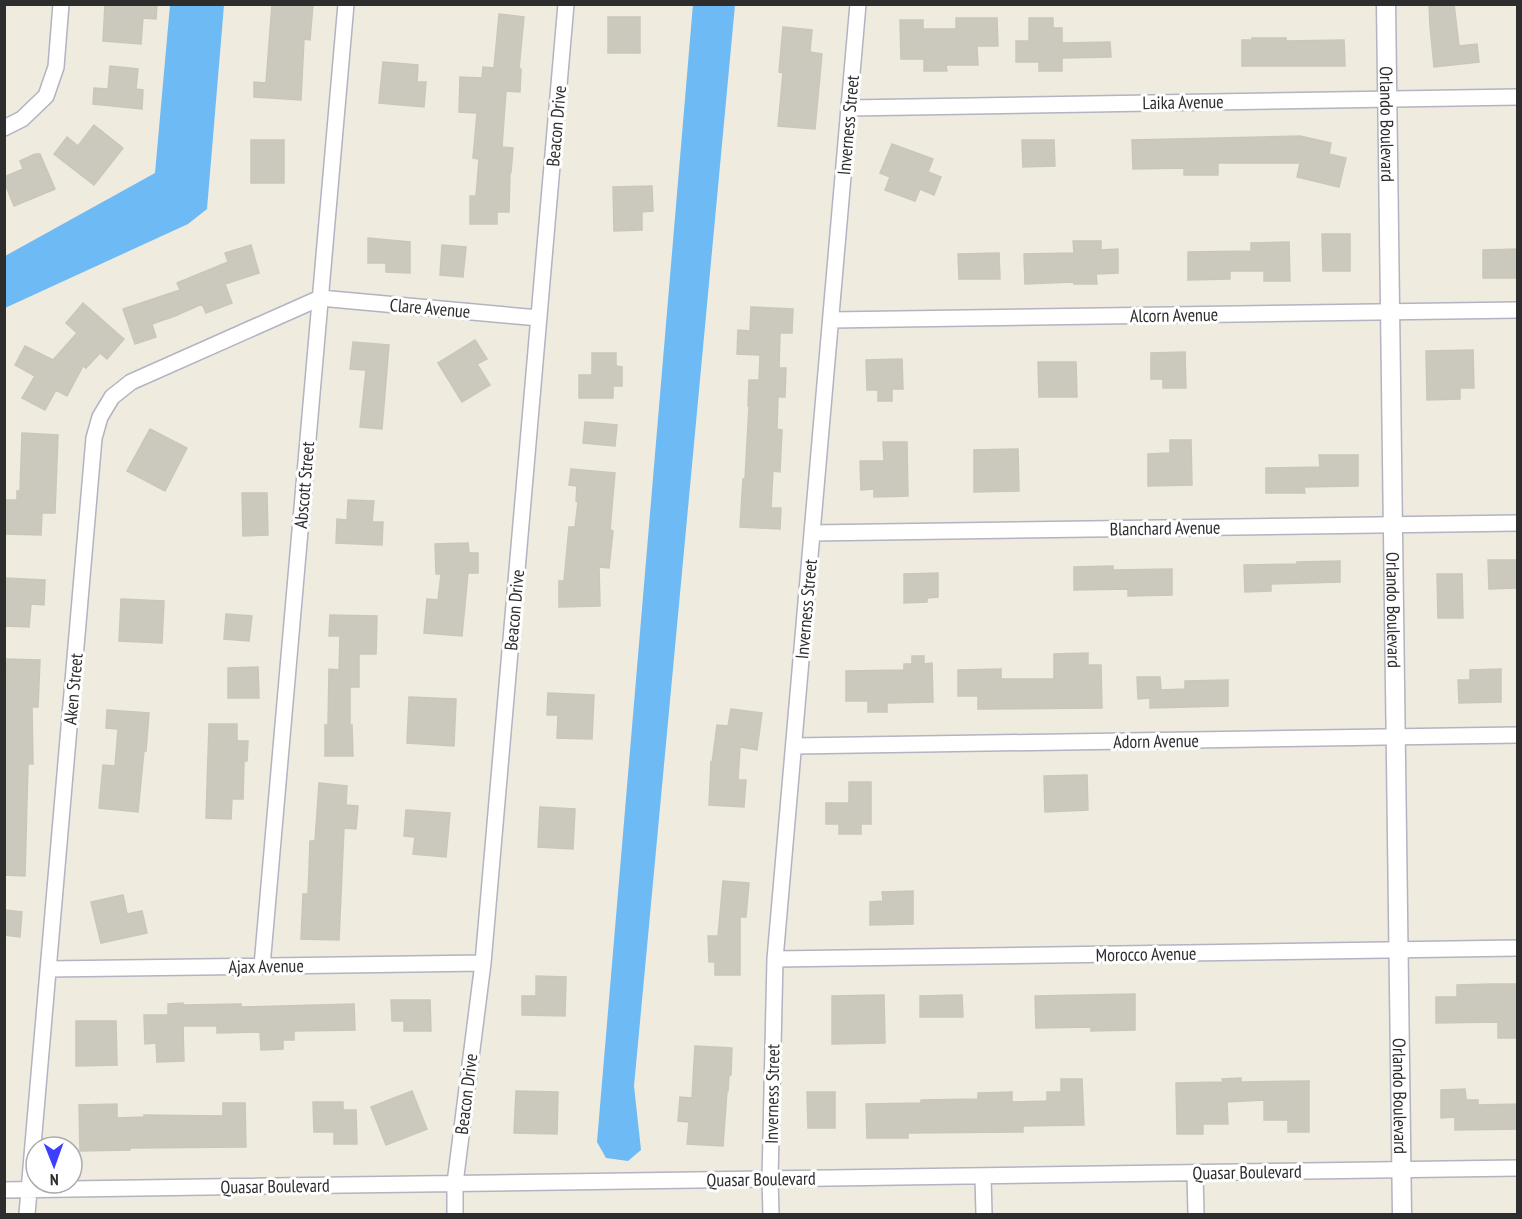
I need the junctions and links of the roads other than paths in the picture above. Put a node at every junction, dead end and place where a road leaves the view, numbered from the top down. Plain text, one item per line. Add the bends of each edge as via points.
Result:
1 (61, 4) edge
2 (346, 4) edge
3 (566, 4) edge
4 (858, 4) edge
5 (1386, 4) edge
6 (1518, 98) edge
7 (1387, 99) junction
8 (849, 108) junction
9 (5, 128) edge
10 (320, 298) junction
11 (1518, 310) edge
12 (1390, 312) junction
13 (539, 318) junction
14 (831, 320) junction
15 (1518, 523) edge
16 (1393, 525) junction
17 (812, 533) junction
18 (1518, 735) edge
19 (1395, 737) junction
20 (794, 746) junction
21 (1518, 948) edge
22 (1398, 950) junction
23 (775, 960) junction
24 (483, 963) junction
25 (262, 966) junction
26 (48, 969) junction
27 (34, 1135) edge
28 (1518, 1168) edge
29 (1401, 1170) junction
30 (1196, 1173) junction
31 (983, 1176) junction
32 (770, 1179) junction
33 (455, 1183) junction
34 (84, 1189) edge
35 (4, 1190) edge
36 (24, 1190) edge
37 (29, 1195) edge
38 (27, 1215) edge
39 (455, 1215) edge
40 (771, 1215) edge
41 (984, 1215) edge
42 (1196, 1215) edge
43 (1402, 1215) edge

1 - 9 street via 56,67 46,96 22,119
2 - 10 street, Abscott Street
3 - 13 street, Beacon Drive
4 - 8 street, Inverness Street
5 - 7 street, Orlando Boulevard
6 - 7 street, Laika Avenue
7 - 8 street, Laika Avenue
7 - 12 street, Orlando Boulevard
8 - 14 street, Inverness Street
10 - 13 street, Clare Avenue
10 - 25 street, Abscott Street
10 - 26 street, Aken Street via 131,382 112,397 100,417 94,438
11 - 12 street, Alcorn Avenue
12 - 14 street, Alcorn Avenue
12 - 16 street, Orlando Boulevard
13 - 24 street, Beacon Drive
14 - 17 street, Inverness Street
15 - 16 street, Blanchard Avenue
16 - 17 street, Blanchard Avenue
16 - 19 street, Orlando Boulevard
17 - 20 street, Inverness Street
18 - 19 street, Adorn Avenue
19 - 20 street, Adorn Avenue
19 - 22 street, Orlando Boulevard
20 - 23 street, Inverness Street
21 - 22 street, Morocco Avenue
22 - 23 street, Morocco Avenue
22 - 29 street, Orlando Boulevard
23 - 32 street, Inverness Street
24 - 25 street, Ajax Avenue
24 - 33 street, Beacon Drive
25 - 26 street, Ajax Avenue
26 - 27 street, Aken Street
28 - 29 street, Quasar Boulevard
29 - 30 street, Quasar Boulevard
29 - 43 street, Orlando Boulevard
30 - 31 street, Quasar Boulevard
30 - 42 street
31 - 32 street, Quasar Boulevard
31 - 41 street
32 - 33 street, Quasar Boulevard
32 - 40 street, Inverness Street
33 - 34 street, Quasar Boulevard
33 - 39 street, Beacon Drive
35 - 36 street, Quasar Boulevard
37 - 38 street, Aken Street

